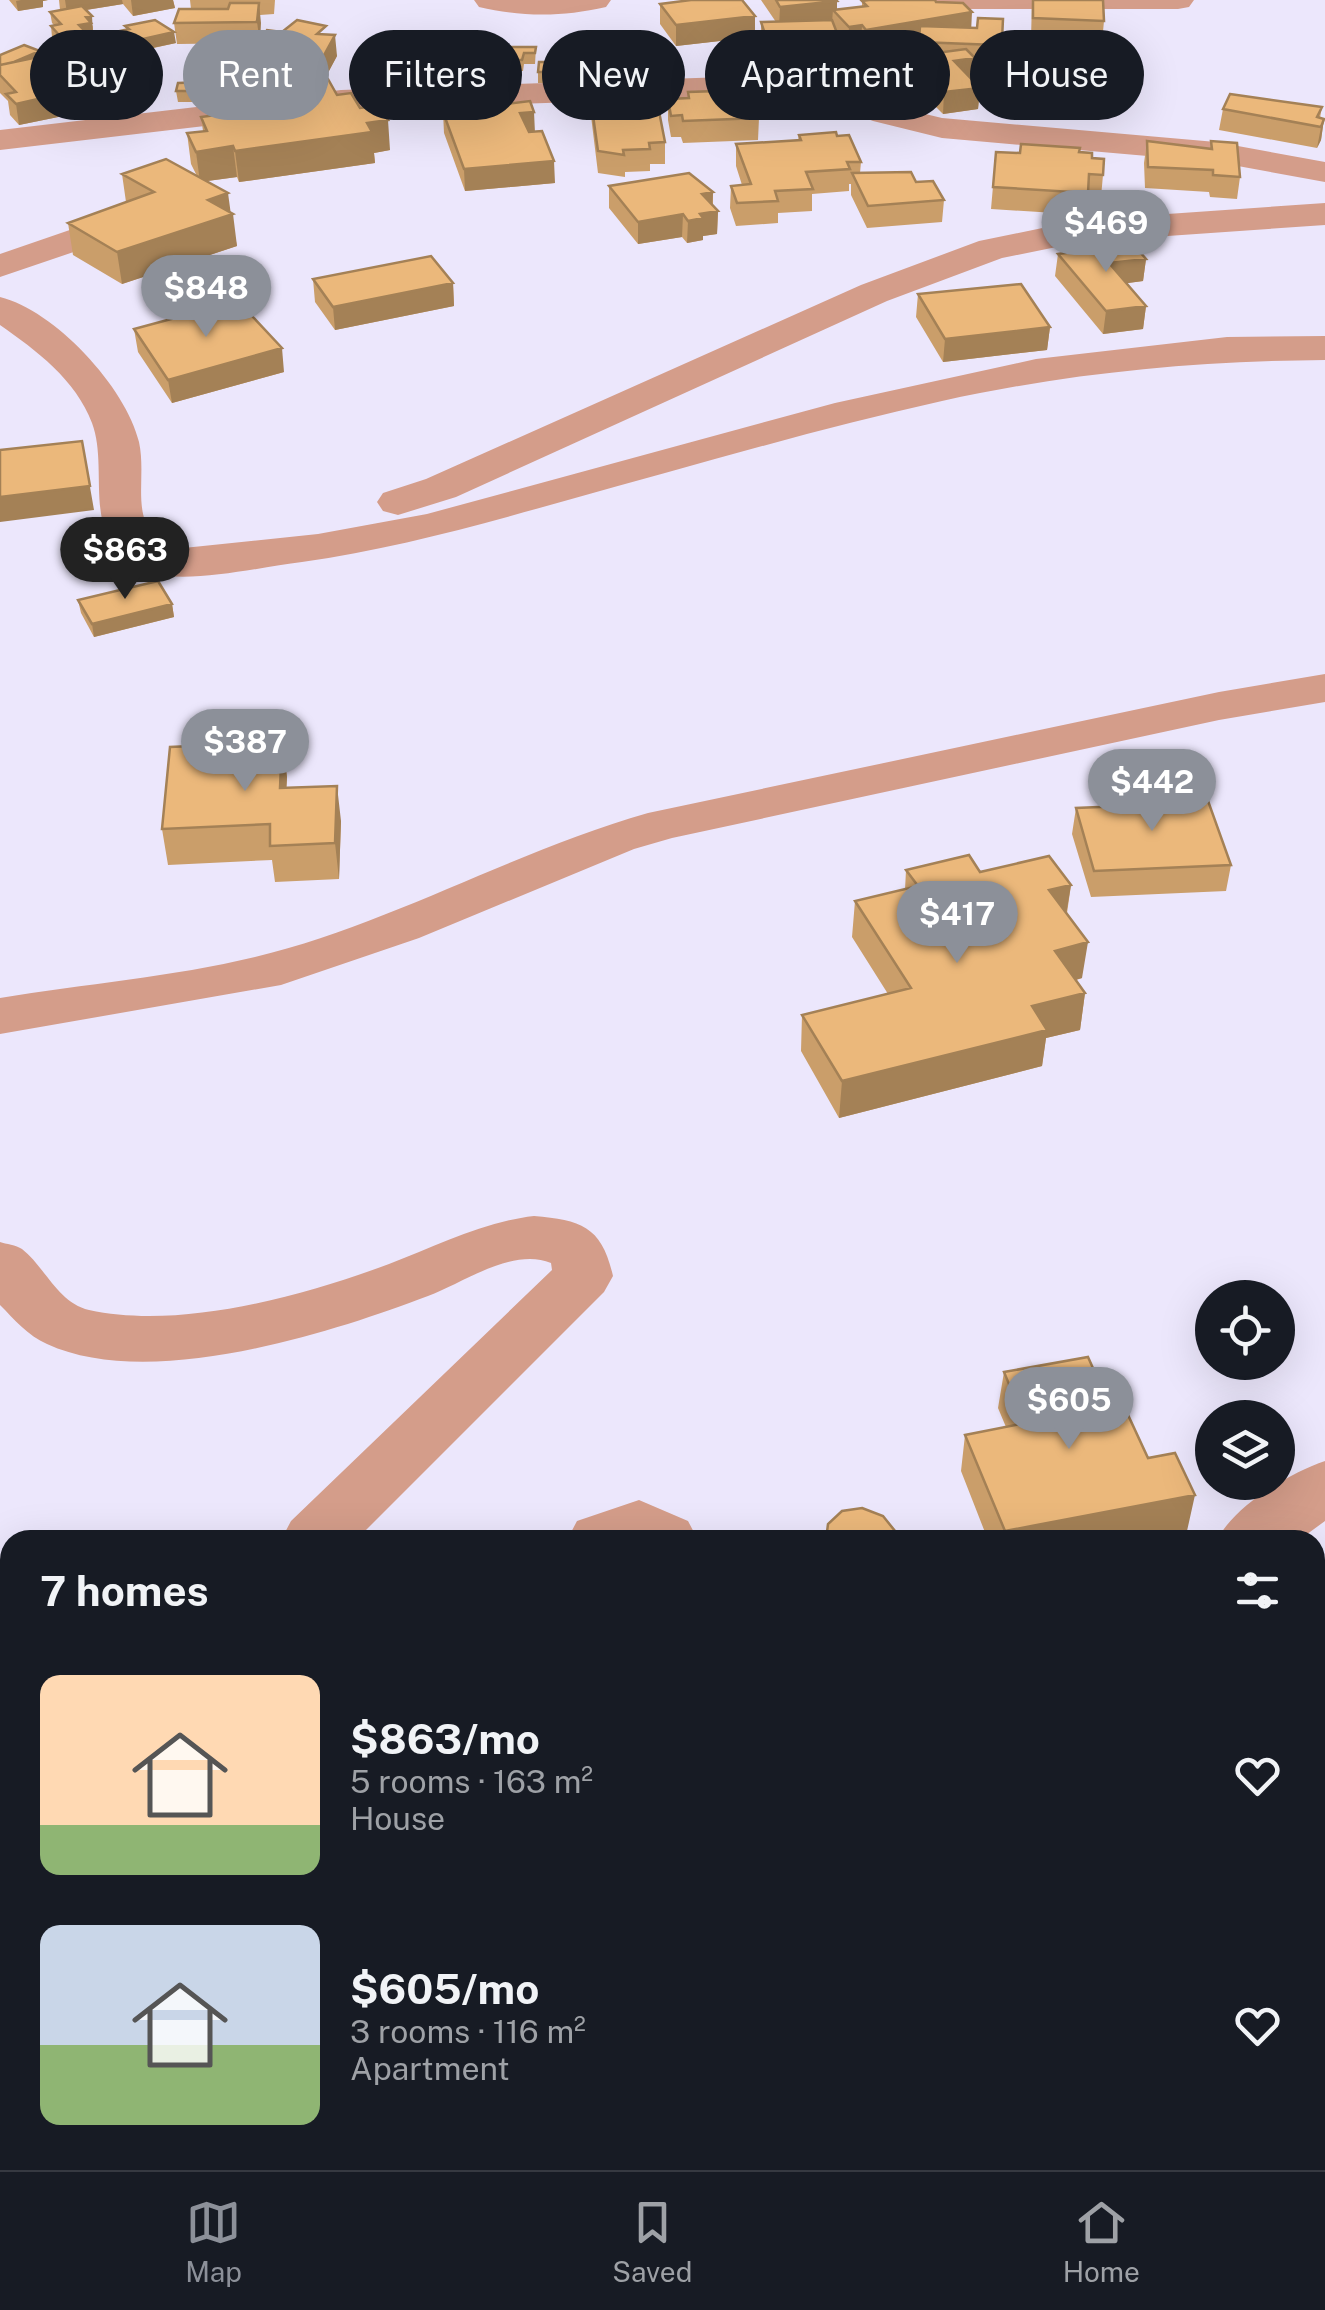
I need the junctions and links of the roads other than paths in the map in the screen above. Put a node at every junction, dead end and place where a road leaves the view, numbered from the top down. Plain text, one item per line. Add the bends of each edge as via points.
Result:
1 (490, 0) edge
2 (595, 0) edge
3 (922, 0) edge
4 (1178, 0) edge
5 (0, 140) edge
6 (1325, 172) edge
7 (1325, 214) edge
8 (93, 234) edge
9 (0, 266) edge
10 (0, 308) edge
11 (1325, 348) edge
12 (168, 563) junction
13 (1325, 688) edge
14 (0, 1016) edge
15 (0, 1264) edge
16 (1325, 1487) edge
17 (324, 1530) edge
18 (1264, 1530) edge

1 - 2 street via 547,8
3 - 4 street
5 - 6 street via 341,100 783,85 820,88 942,128 1216,152
7 - 12 street via 1081,231 992,249 874,294 441,488
8 - 9 street
10 - 12 street via 55,348 104,403 120,444 127,536 145,556
11 - 12 street via 1221,348 1090,360 873,404 411,530
13 - 14 street via 665,824 262,973
15 - 17 street via 70,1330 133,1336 250,1326 408,1280 499,1244 550,1238 578,1251 583,1276
16 - 18 street

